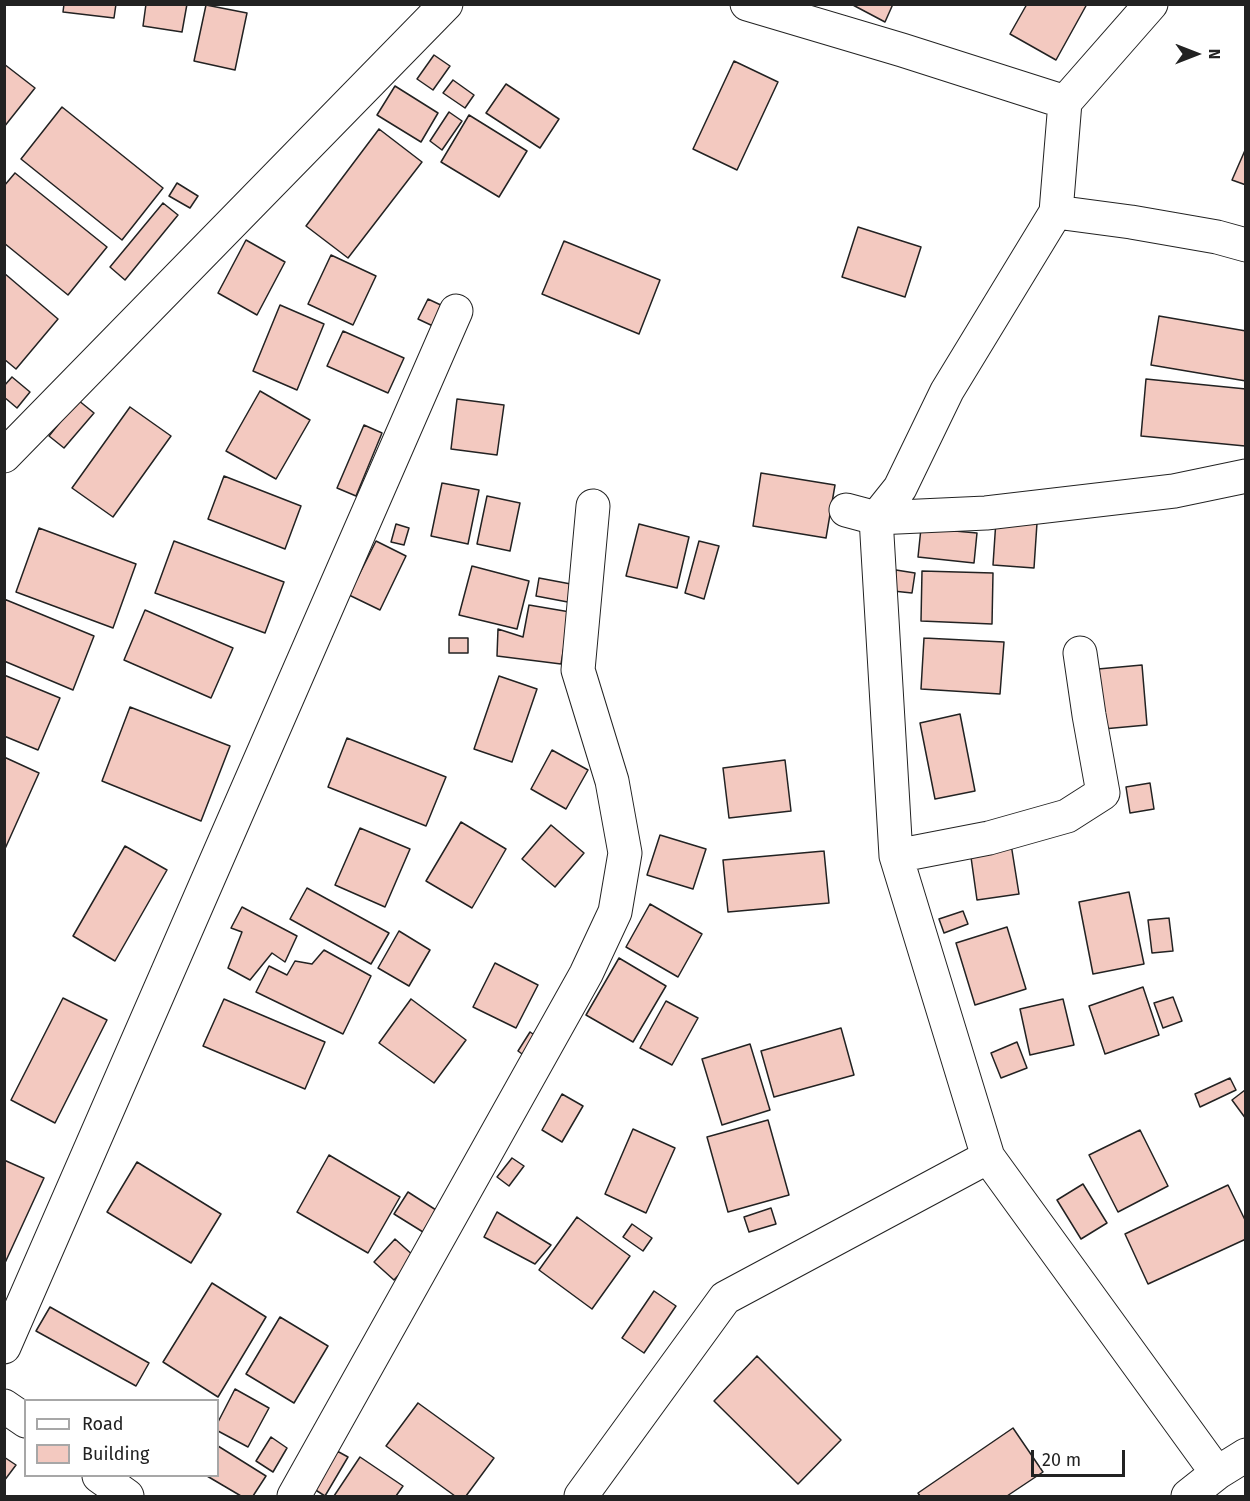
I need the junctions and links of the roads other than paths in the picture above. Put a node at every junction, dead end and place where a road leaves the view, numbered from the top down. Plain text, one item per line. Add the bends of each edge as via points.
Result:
1 (446, 4) edge
2 (747, 4) edge
3 (1151, 4) edge
4 (1065, 102) junction
5 (1056, 212) junction
6 (1245, 245) edge
7 (456, 311) dead end
8 (4, 456) edge
9 (1245, 476) edge
10 (593, 506) dead end
11 (861, 514) junction
12 (1080, 653) dead end
13 (896, 856) junction
14 (988, 1156) junction
15 (4, 1347) edge
16 (4, 1406) edge
17 (24, 1420) edge
18 (1245, 1455) edge
19 (1217, 1473) junction
20 (100, 1477) edge
21 (127, 1497) edge
22 (294, 1497) edge
23 (581, 1497) edge
24 (1188, 1497) edge

1 - 8 street
2 - 4 street
3 - 4 street
4 - 5 street
5 - 6 street via 1153,225
5 - 11 street via 947,391 900,488
7 - 15 street
9 - 11 street via 1174,491 986,513
10 - 22 street via 578,670 612,781 625,853 615,912 586,974
11 - 13 street
12 - 13 street via 1103,793 1067,816 989,838
13 - 14 street
14 - 19 street
14 - 23 street via 726,1298
16 - 17 street
18 - 19 street
19 - 24 street
20 - 21 street

